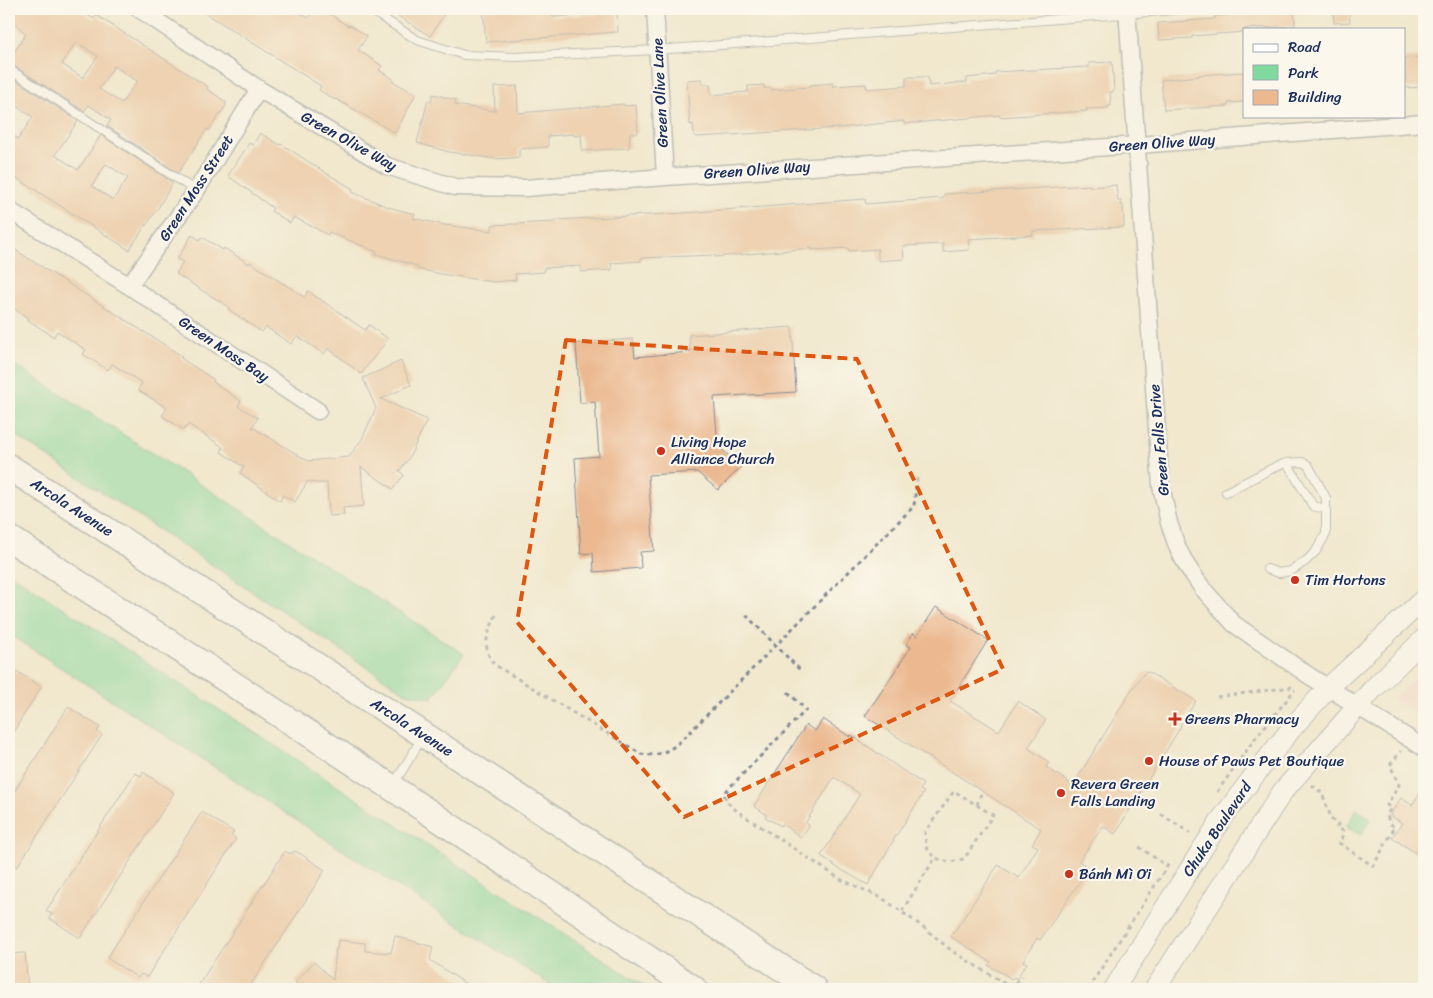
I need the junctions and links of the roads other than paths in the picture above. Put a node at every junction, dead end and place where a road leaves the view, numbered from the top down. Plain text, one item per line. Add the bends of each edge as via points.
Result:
1 (139, 9) edge
2 (369, 9) edge
3 (655, 9) edge
4 (1187, 9) edge
5 (1128, 12) edge
6 (657, 50) junction
7 (9, 68) edge
8 (259, 89) junction
9 (1424, 123) edge
10 (1138, 145) junction
11 (665, 176) junction
12 (196, 191) junction
13 (9, 210) edge
14 (130, 286) junction
15 (318, 411) dead end
16 (1287, 463) junction
17 (9, 467) edge
18 (1226, 492) dead end
19 (1326, 509) junction
20 (9, 538) edge
21 (1267, 570) dead end
22 (1424, 599) edge
23 (1424, 639) edge
24 (1328, 688) junction
25 (1357, 706) junction
26 (424, 735) junction
27 (1424, 748) edge
28 (391, 787) junction
29 (694, 989) edge
30 (814, 989) edge
31 (1114, 989) edge
32 (1156, 989) edge

1 - 8 street, Green Olive Way
2 - 6 lane via 418,40 464,55 516,57
3 - 6 street, Green Olive Lane
4 - 5 lane
5 - 6 lane
5 - 10 street, Green Falls Drive
6 - 11 street, Green Olive Lane
7 - 12 lane
8 - 11 street, Green Olive Way via 387,166 455,187 525,188
8 - 12 street, Green Moss Street
9 - 10 street, Green Olive Way
10 - 11 street, Green Olive Way
10 - 24 street, Green Falls Drive via 1161,486 1178,549 1203,589 1234,624
12 - 14 street, Green Moss Street
13 - 14 street, Green Moss Bay
14 - 15 street, Green Moss Bay
16 - 18 lane
16 - 19 lane via 1313,506
16 - 19 lane via 1302,462 1308,466 1326,498
17 - 26 main road, Arcola Avenue
19 - 21 lane via 1326,534 1316,551 1291,571
20 - 28 main road
22 - 24 street, Chuka Boulevard
23 - 25 street
24 - 25 street, Green Falls Drive
24 - 31 street, Chuka Boulevard via 1292,728 1220,821
25 - 27 street, Green Falls Drive
25 - 32 street via 1283,791
26 - 28 lane
26 - 30 main road, Arcola Avenue
28 - 29 main road

